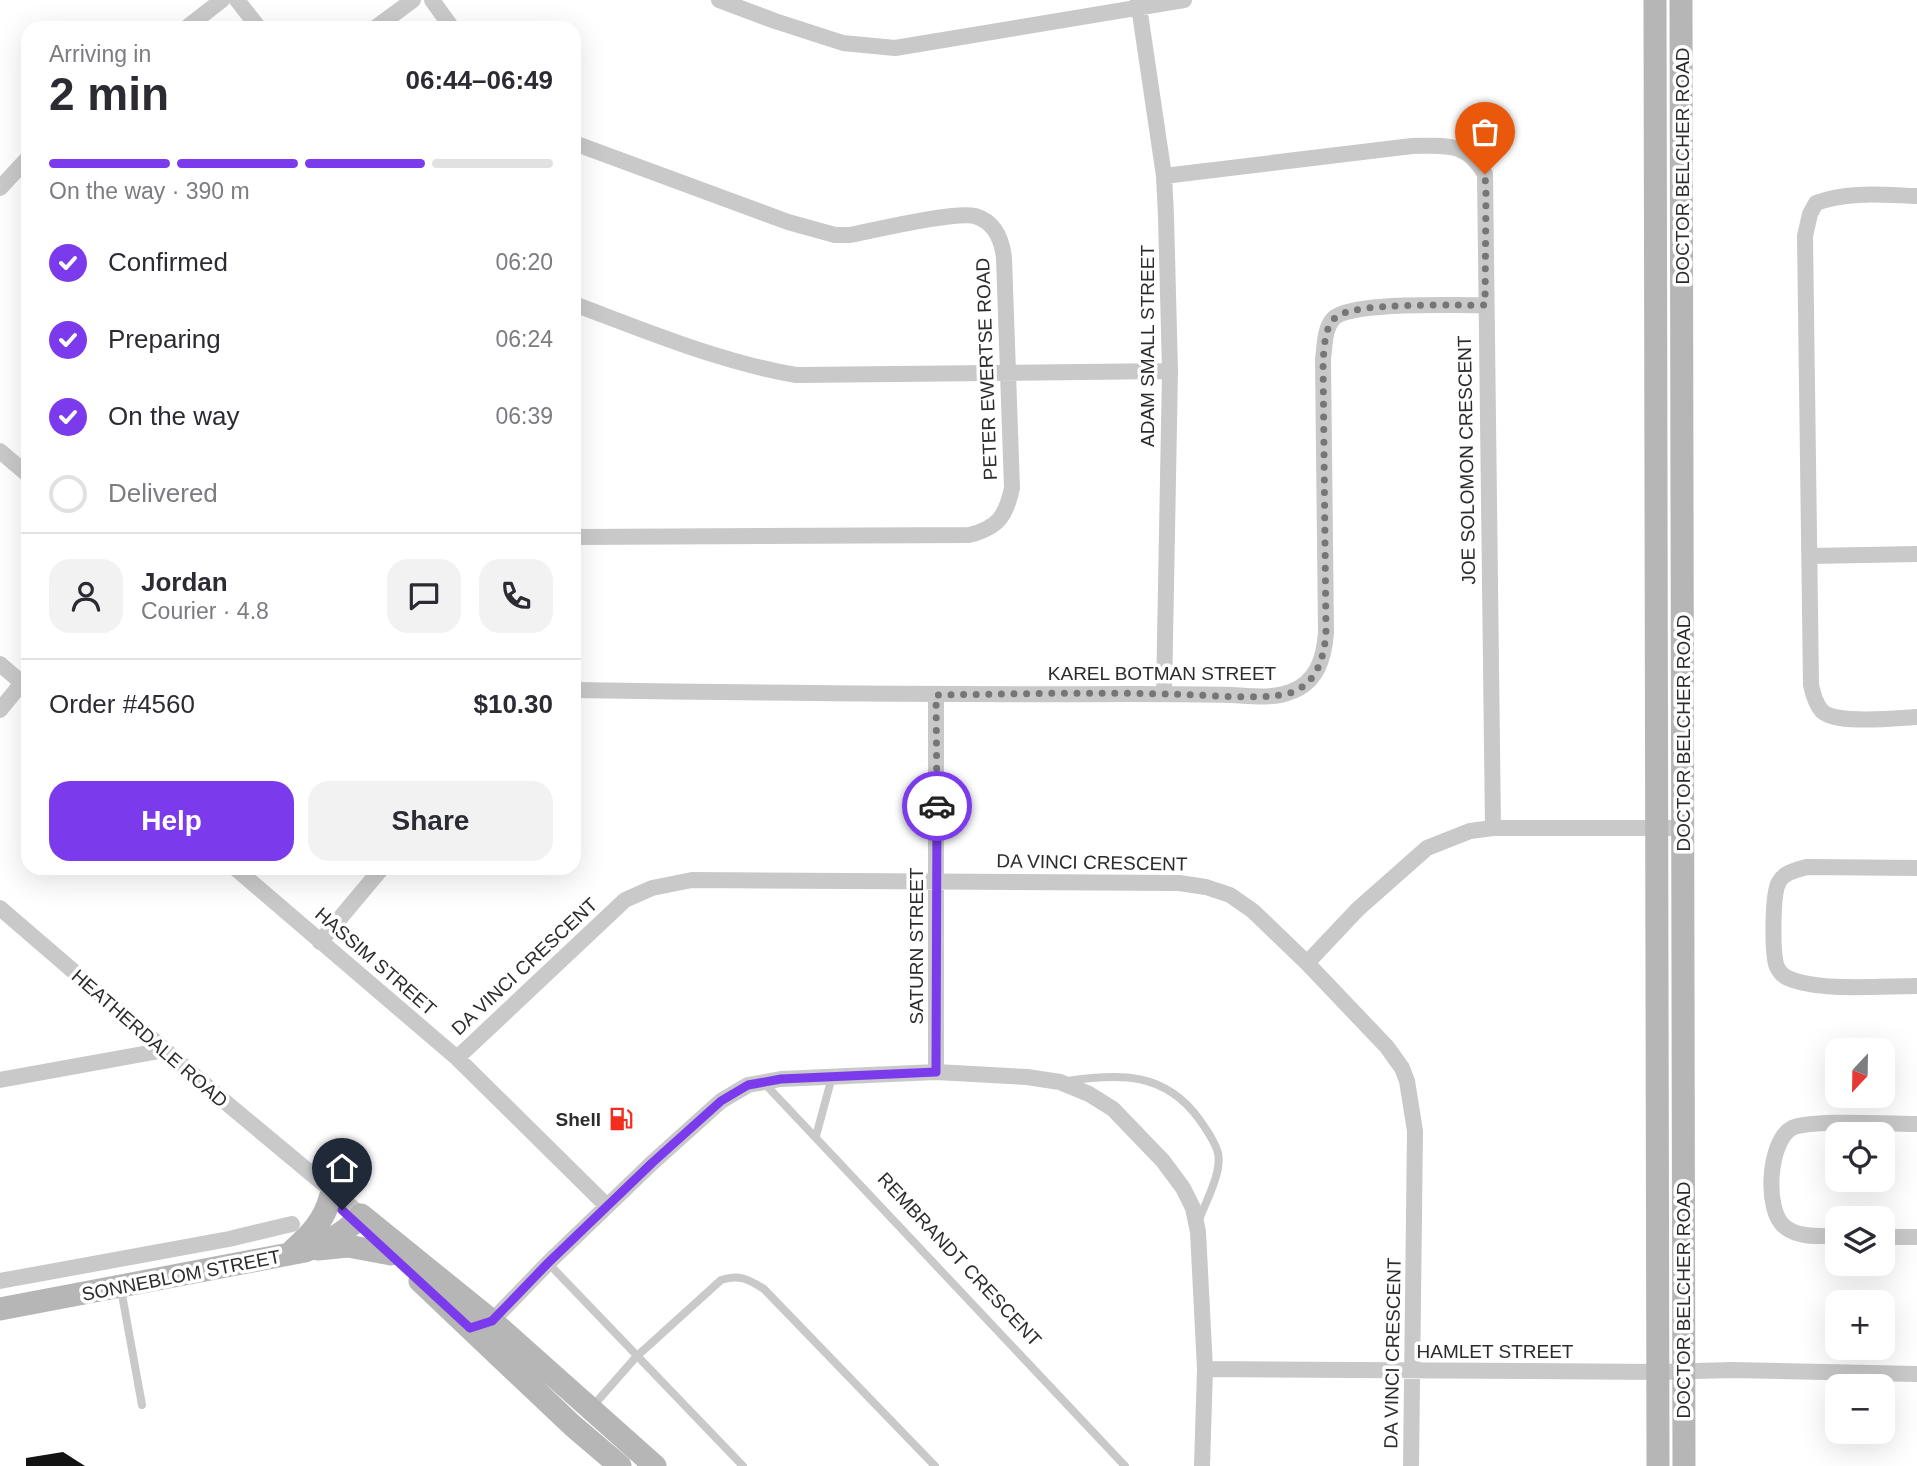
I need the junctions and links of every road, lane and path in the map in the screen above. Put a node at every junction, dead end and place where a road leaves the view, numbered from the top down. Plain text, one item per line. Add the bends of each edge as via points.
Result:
1 (222, 0) edge
2 (237, 0) edge
3 (413, 0) edge
4 (432, 0) edge
5 (719, 0) edge
6 (1184, 0) edge
7 (1655, 0) edge
8 (1681, 0) edge
9 (1138, 3) edge
10 (195, 21) edge
11 (254, 21) edge
12 (384, 21) edge
13 (447, 21) edge
14 (581, 146) edge
15 (21, 166) edge
16 (1164, 176) junction
17 (0, 188) edge
18 (1917, 196) edge
19 (1485, 305) junction
20 (581, 312) edge
21 (1170, 370) junction
22 (1008, 374) junction
23 (3, 460) edge
24 (21, 471) edge
25 (581, 537) edge
26 (1917, 554) edge
27 (1811, 556) junction
28 (0, 664) edge
29 (21, 682) edge
30 (21, 689) edge
31 (581, 690) edge
32 (1164, 694) junction
33 (936, 695) junction
34 (0, 710) edge
35 (1917, 717) edge
36 (1493, 828) junction
37 (1684, 828) junction
38 (1656, 830) junction
39 (1917, 867) edge
40 (243, 875) edge
41 (376, 875) edge
42 (938, 881) junction
43 (0, 908) edge
44 (320, 942) junction
45 (1307, 963) junction
46 (1917, 986) edge
47 (165, 1050) junction
48 (457, 1058) junction
49 (936, 1072) junction
50 (832, 1077) junction
51 (0, 1080) edge
52 (763, 1082) junction
53 (1060, 1082) junction
54 (1917, 1124) edge
55 (816, 1136) junction
56 (301, 1167) junction
57 (330, 1198) junction
58 (607, 1206) junction
59 (358, 1219) junction
60 (292, 1224) dead end
61 (1197, 1225) junction
62 (1825, 1236) edge
63 (1895, 1237) edge
64 (1917, 1237) edge
65 (296, 1253) junction
66 (391, 1254) junction
67 (548, 1263) junction
68 (0, 1281) edge
69 (121, 1286) junction
70 (0, 1310) edge
71 (481, 1325) junction
72 (636, 1357) junction
73 (1205, 1369) junction
74 (1412, 1371) junction
75 (1683, 1371) junction
76 (1659, 1372) junction
77 (1917, 1374) edge
78 (142, 1405) dead end
79 (587, 1418) junction
80 (620, 1466) edge
81 (626, 1466) edge
82 (655, 1466) edge
83 (743, 1466) edge
84 (935, 1466) edge
85 (1125, 1466) edge
86 (1202, 1466) edge
87 (1411, 1466) edge
88 (1658, 1466) edge
89 (1684, 1466) edge

1 - 10 street
2 - 11 street
3 - 12 street
4 - 13 street
5 - 9 street via 843,43 895,48
6 - 9 street
7 - 38 main road, DOCTOR BELCHER ROAD
8 - 37 main road, DOCTOR BELCHER ROAD
9 - 16 street, ADAM SMALL STREET
14 - 22 street, PETER EWERTSE ROAD via 835,235 975,216 995,229 1002,242
15 - 17 street
16 - 19 street, JOE SOLOMON CRESCENT via 1412,146 1462,150 1476,159 1485,174
16 - 21 street, ADAM SMALL STREET
18 - 27 street via 1825,200 1816,203 1807,225
19 - 32 street, KAREL BOTMAN STREET via 1376,307 1335,317 1323,359 1325,655 1315,673 1289,693
19 - 36 street, JOE SOLOMON CRESCENT
20 - 22 street via 796,375
21 - 22 street
21 - 32 street, ADAM SMALL STREET
22 - 25 street, PETER EWERTSE ROAD via 1012,488 1001,518 984,532 941,537
23 - 24 street
26 - 27 street
27 - 35 street via 1811,685 1822,711 1846,718
28 - 29 street
30 - 34 street
31 - 33 street, KAREL BOTMAN STREET
32 - 33 street, KAREL BOTMAN STREET
33 - 42 street, SATURN STREET
36 - 38 street
36 - 45 street via 1470,831 1427,848 1358,909
37 - 38 street
37 - 75 main road, DOCTOR BELCHER ROAD
38 - 76 main road, DOCTOR BELCHER ROAD
39 - 46 street via 1807,867 1789,872 1775,892 1774,917 1776,964 1785,977 1821,985
40 - 44 street, HASSIM STREET
41 - 44 street
42 - 45 street, DA VINCI CRESCENT via 1206,887 1230,895 1253,911
42 - 48 street, DA VINCI CRESCENT via 692,880 652,888 625,900
42 - 49 street, SATURN STREET
43 - 47 street, HEATHERDALE ROAD
44 - 48 street, HASSIM STREET
45 - 74 street, DA VINCI CRESCENT via 1387,1047 1407,1081 1415,1131
47 - 51 street
47 - 56 street, HEATHERDALE ROAD
48 - 58 street, HASSIM STREET
49 - 50 street
49 - 53 street
50 - 52 street
50 - 55 lane
52 - 55 lane, REMBRANDT CRESCENT
52 - 58 street via 721,1101
53 - 61 street via 1089,1094 1133,1128 1183,1188
53 - 61 lane via 1093,1077 1149,1080 1191,1108 1218,1153 1217,1170
54 - 62 street via 1812,1124 1793,1127 1784,1135 1776,1148 1775,1209 1782,1225 1793,1232
55 - 85 lane, REMBRANDT CRESCENT
56 - 57 street, HEATHERDALE ROAD
56 - 59 street, HEATHERDALE ROAD
57 - 59 street, HEATHERDALE ROAD
57 - 65 main road via 327,1210
58 - 67 street
59 - 65 main road, SONNEBLOM STREET via 335,1237
59 - 66 main road, HEATHERDALE ROAD
59 - 71 main road, HEATHERDALE ROAD
60 - 68 street
61 - 73 street
63 - 64 street
65 - 66 main road via 348,1246
65 - 69 main road, SONNEBLOM STREET
66 - 71 main road, HEATHERDALE ROAD
67 - 71 street
67 - 72 lane
69 - 70 main road, SONNEBLOM STREET
69 - 78 lane
71 - 79 main road, HEATHERDALE ROAD
71 - 79 main road, HEATHERDALE ROAD via 508,1364
72 - 79 lane
72 - 83 lane
72 - 84 lane via 721,1280 747,1278 764,1289
73 - 74 street, HAMLET STREET
73 - 86 street
74 - 76 street, HAMLET STREET
74 - 87 street, DA VINCI CRESCENT
75 - 76 street, HAMLET STREET
75 - 77 street, HAMLET STREET
75 - 89 main road, DOCTOR BELCHER ROAD
76 - 88 main road, DOCTOR BELCHER ROAD
79 - 80 main road, HEATHERDALE ROAD
79 - 81 main road
79 - 82 main road, HEATHERDALE ROAD

